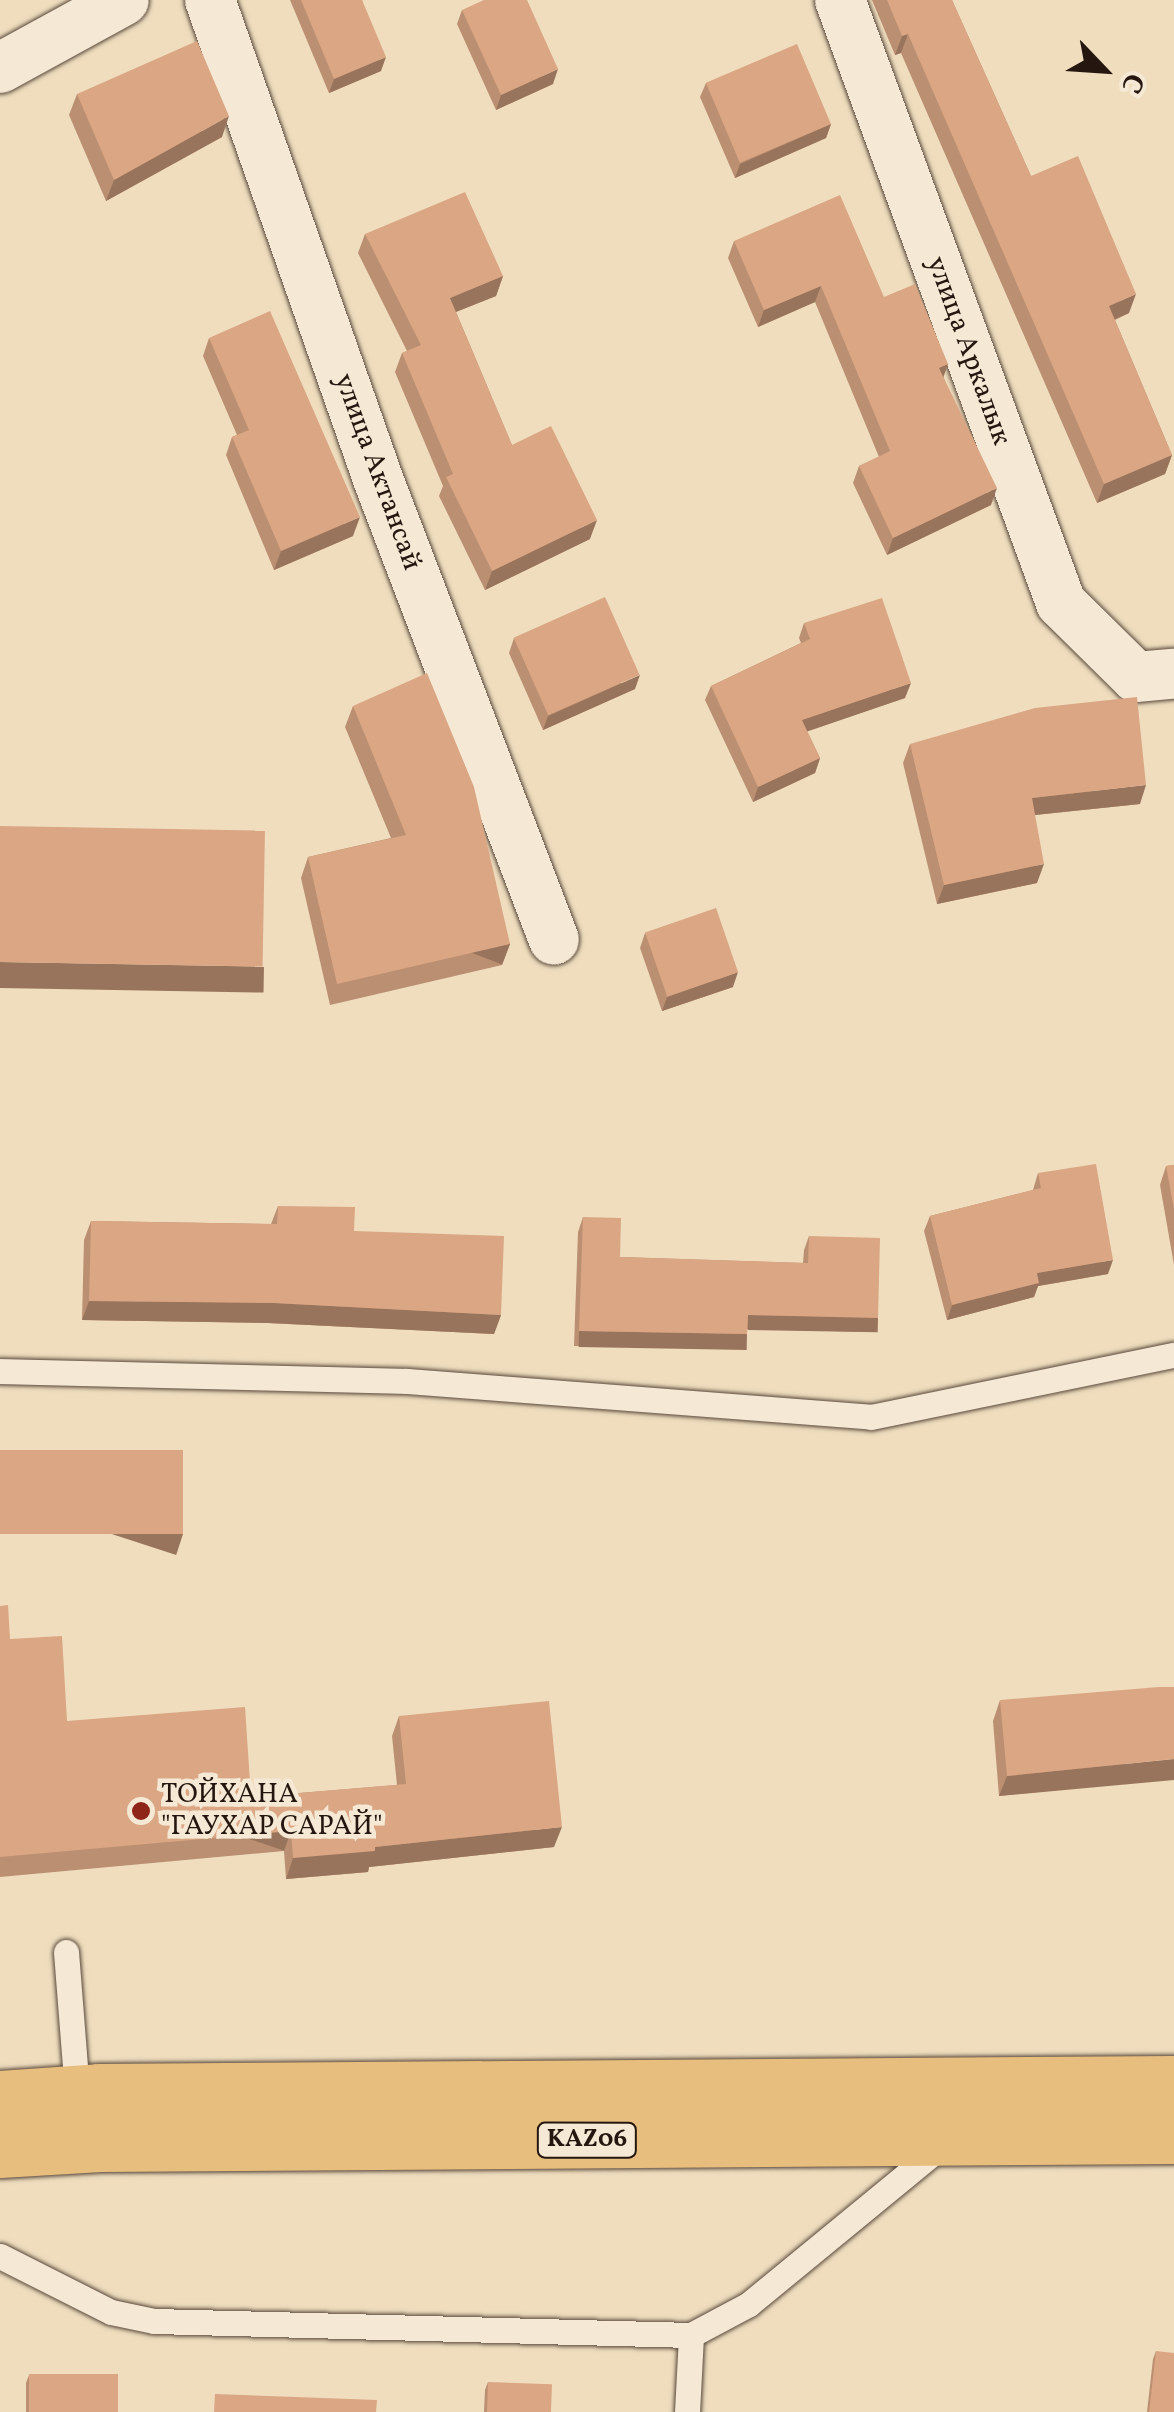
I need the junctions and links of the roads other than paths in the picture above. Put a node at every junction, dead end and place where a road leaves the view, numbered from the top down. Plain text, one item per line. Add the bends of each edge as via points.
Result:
1 (124, 0) edge
2 (210, 0) edge
3 (840, 0) edge
4 (0, 68) edge
5 (1155, 676) edge
6 (554, 940) dead end
7 (1174, 1355) edge
8 (0, 1370) edge
9 (66, 1952) dead end
10 (1174, 2083) edge
11 (77, 2093) junction
12 (0, 2098) edge
13 (1174, 2136) edge
14 (952, 2138) junction
15 (0, 2150) edge
16 (0, 2256) edge
17 (691, 2335) junction
18 (688, 2412) edge

1 - 4 street
2 - 6 street, улица Актансай via 378,479
3 - 5 street, улица Аркалык via 1061,604
7 - 8 lane via 871,1416 407,1382
9 - 11 lane
10 - 11 highway, KАZ06
11 - 12 highway, KАZ06
13 - 14 highway, KАZ06
14 - 15 highway, KАZ06
14 - 17 lane via 749,2304
16 - 17 lane via 111,2312 154,2321
17 - 18 lane

